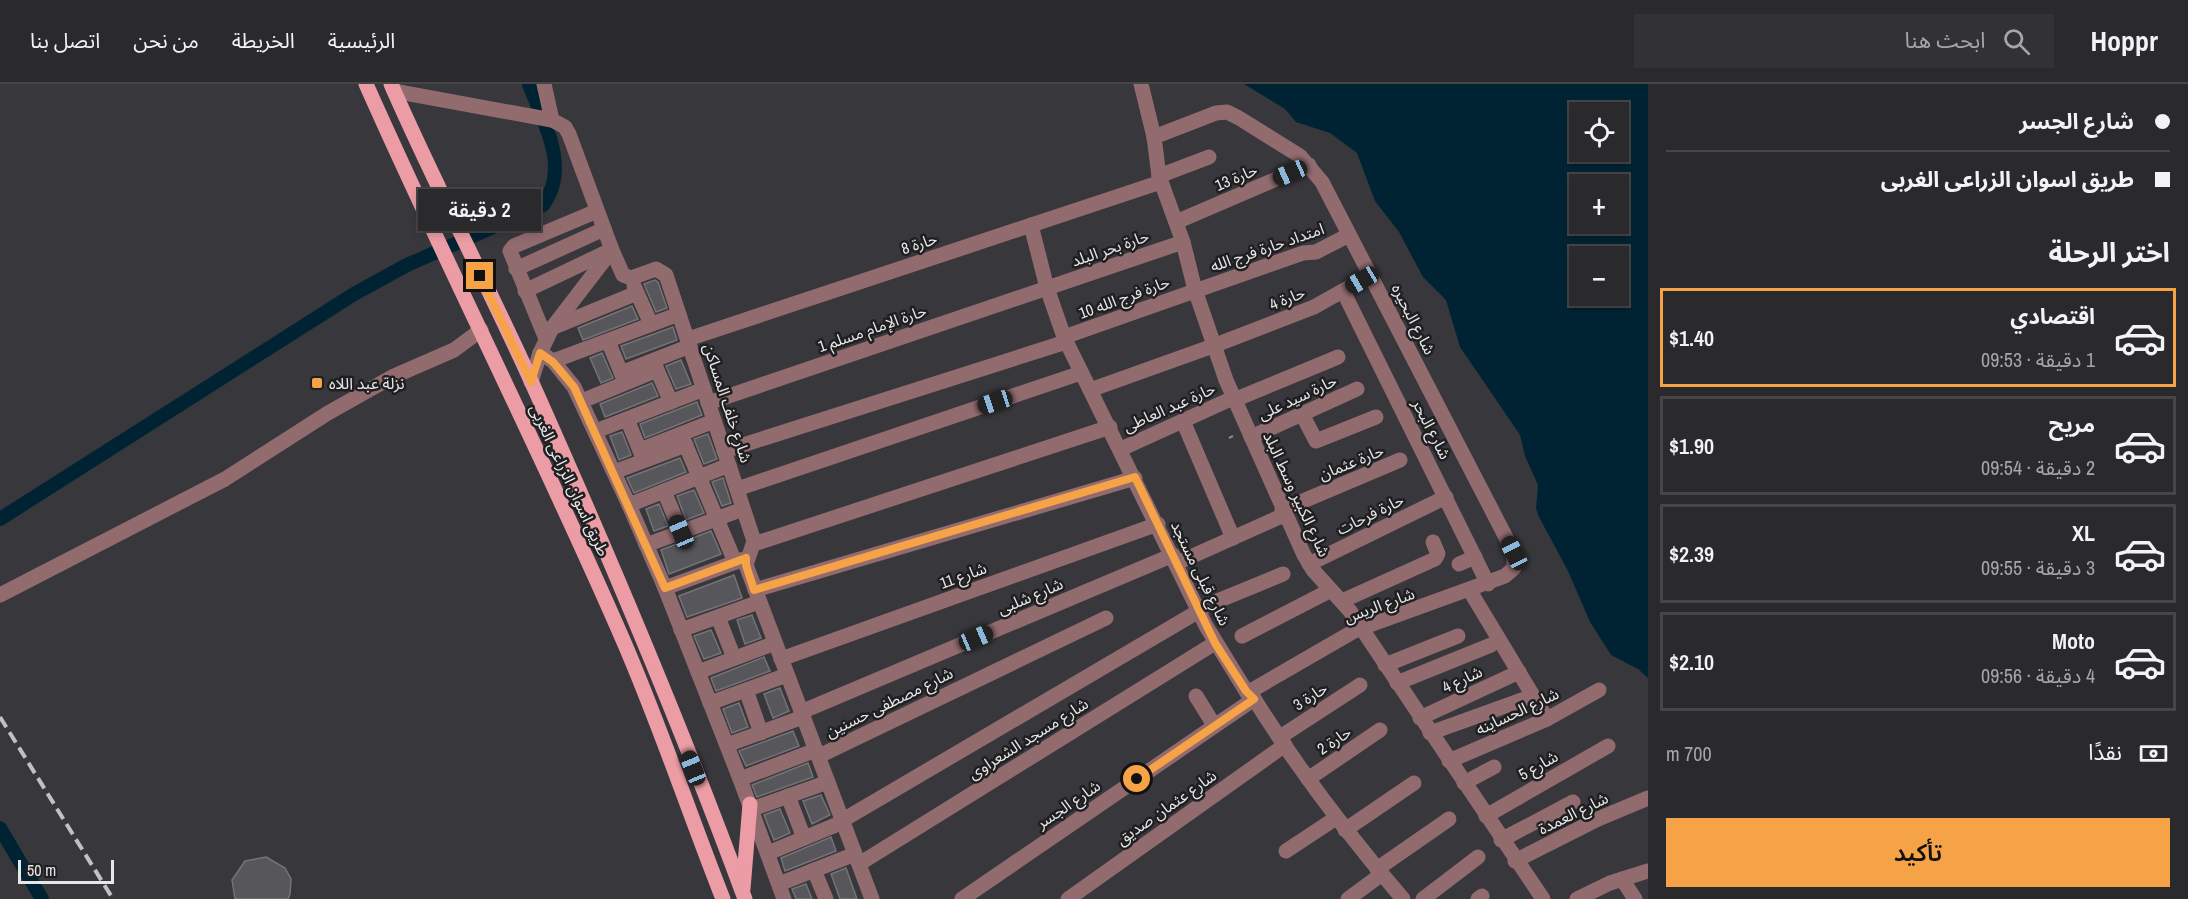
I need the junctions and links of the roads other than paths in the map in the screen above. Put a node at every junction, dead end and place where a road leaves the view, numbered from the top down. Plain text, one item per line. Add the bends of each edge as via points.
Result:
1 (366, 84) edge
2 (544, 84) edge
3 (1141, 84) edge
4 (392, 87) edge
5 (550, 120) junction
6 (1154, 138) junction
7 (1209, 157) dead end
8 (1309, 165) junction
9 (1160, 179) junction
10 (597, 211) junction
11 (1176, 222) junction
12 (1032, 225) junction
13 (604, 229) junction
14 (1349, 235) junction
15 (1183, 242) junction
16 (612, 250) junction
17 (516, 269) junction
18 (1371, 275) junction
19 (631, 278) junction
20 (1047, 288) junction
21 (1195, 290) junction
22 (525, 291) junction
23 (1343, 291) junction
24 (638, 293) junction
25 (679, 314) junction
26 (651, 324) junction
27 (481, 330) junction
28 (1065, 339) junction
29 (608, 341) junction
30 (689, 342) junction
31 (548, 346) junction
32 (1213, 346) junction
33 (1338, 357) dead end
34 (655, 365) junction
35 (1081, 373) junction
36 (623, 378) junction
37 (531, 382) junction
38 (1357, 389) dead end
39 (1090, 390) junction
40 (706, 396) junction
41 (1233, 399) junction
42 (582, 401) junction
43 (671, 402) junction
44 (1302, 414) junction
45 (1376, 417) dead end
46 (627, 419) junction
47 (714, 421) junction
48 (1184, 421) junction
49 (1110, 428) junction
50 (596, 431) junction
51 (1251, 438) junction
52 (683, 440) junction
53 (1121, 449) junction
54 (642, 456) junction
55 (727, 458) junction
56 (1400, 460) dead end
57 (614, 472) junction
58 (699, 477) junction
59 (1135, 477) junction
60 (737, 489) junction
61 (664, 491) junction
62 (1446, 497) junction
63 (629, 505) junction
64 (743, 509) junction
65 (1283, 513) junction
66 (716, 519) junction
67 (1158, 524) junction
68 (681, 532) junction
69 (1233, 538) junction
70 (1433, 542) dead end
71 (646, 545) junction
72 (1514, 553) joint
73 (745, 555) junction
74 (1475, 557) junction
75 (1175, 559) junction
76 (1309, 564) junction
77 (1459, 564) dead end
78 (1283, 574) dead end
79 (1488, 584) junction
80 (665, 588) junction
81 (1470, 591) junction
82 (0, 595) edge
83 (757, 596) junction
84 (1336, 596) junction
85 (1199, 610) junction
86 (718, 617) junction
87 (1106, 618) dead end
88 (1362, 629) junction
89 (681, 630) junction
90 (1242, 636) dead end
91 (1458, 636) dead end
92 (775, 643) junction
93 (1215, 643) junction
94 (1491, 645) dead end
95 (734, 658) junction
96 (781, 659) junction
97 (1385, 665) junction
98 (698, 672) junction
99 (1519, 672) junction
100 (787, 675) junction
101 (1397, 683) junction
102 (1360, 685) dead end
103 (746, 690) junction
104 (1599, 690) dead end
105 (1196, 696) dead end
106 (1251, 696) junction
107 (1533, 696) junction
108 (710, 703) junction
109 (802, 715) junction
110 (1420, 718) junction
111 (1547, 719) junction
112 (1215, 725) junction
113 (1380, 730) dead end
114 (761, 733) junction
115 (1430, 733) junction
116 (1282, 741) junction
117 (727, 745) junction
118 (1608, 746) dead end
119 (817, 753) junction
120 (1449, 761) junction
121 (1494, 767) dead end
122 (740, 779) junction
123 (1308, 779) junction
124 (828, 782) junction
125 (1414, 783) dead end
126 (1464, 783) junction
127 (788, 796) junction
128 (1648, 798) edge
129 (1574, 802) dead end
130 (751, 807) junction
131 (1486, 816) junction
132 (1449, 819) dead end
133 (843, 821) junction
134 (1341, 824) junction
135 (804, 838) junction
136 (1502, 840) junction
137 (1286, 851) dead end
138 (768, 853) junction
139 (1478, 856) dead end
140 (857, 859) junction
141 (1515, 861) junction
142 (814, 870) junction
143 (1380, 871) junction
144 (1648, 871) edge
145 (1622, 879) junction
146 (778, 884) junction
147 (744, 896) edge
148 (871, 898) edge
149 (723, 899) edge
150 (784, 899) edge
151 (826, 899) edge
152 (962, 899) edge
153 (1068, 899) edge
154 (1348, 899) edge
155 (1403, 899) edge
156 (1423, 899) edge
157 (1543, 899) edge
158 (1577, 899) edge
159 (1635, 899) edge

1 - 27 main road, طريق اسوان الزراعى الغربى
2 - 5 street
3 - 6 street, شارع الكبير وسط البلد
4 - 5 street
4 - 37 main road, طريق اسوان الزراعى الغربى
5 - 10 street via 565,127 569,134
6 - 8 street, شارع البحيره via 1227,112
6 - 9 street, شارع الكبير وسط البلد
7 - 9 street, حارة 8
8 - 11 street, حارة 13
8 - 14 street, شارع البحيره
9 - 11 street, شارع الكبير وسط البلد
9 - 12 street, حارة 8
10 - 13 street
10 - 17 street via 514,246 509,254
11 - 15 street, شارع الكبير وسط البلد
12 - 20 street, شارع قبلى مستجد
12 - 30 street, حارة 8
13 - 16 street
13 - 17 street
14 - 18 street, شارع البحيره
14 - 21 street, امتداد حارة فرج الله via 1316,252
15 - 20 street, حارة بحر البلد
15 - 21 street, شارع الكبير وسط البلد
16 - 19 street via 623,275
16 - 22 street
16 - 31 street
17 - 22 street
18 - 23 street, حارة 4
18 - 72 street, شارع البحيره
19 - 24 street
19 - 25 street, شارع خلف المساكن via 652,270 664,272
20 - 28 street, شارع قبلى مستجد
20 - 40 street, حارة الإمام مسلم 1
21 - 28 street, حارة فرج الله 10
21 - 32 street, شارع الكبير وسط البلد
22 - 31 street
23 - 32 street, حارة 4 via 1314,307
23 - 62 street, شارع البحر
24 - 26 street
24 - 31 street
25 - 26 street
25 - 30 street, شارع خلف المساكن
26 - 29 street
27 - 82 street via 454,350 392,377 328,413 225,479
27 - 149 main road, طريق اسوان الزراعى الغربى via 624,643
28 - 35 street, شارع قبلى مستجد
28 - 55 street, حارة فرج الله 10
29 - 31 street
29 - 36 street
30 - 34 street, حارة 8
30 - 40 street, شارع خلف المساكن
31 - 37 street
31 - 42 street
32 - 39 street
32 - 41 street, شارع الكبير وسط البلد
33 - 41 street, حارة عبد العاطى
34 - 36 street, حارة 8
34 - 43 street
35 - 39 street, شارع قبلى مستجد
35 - 60 street
36 - 42 street, حارة 8
37 - 147 main road, طريق اسوان الزراعى الغربى via 648,653
38 - 44 street, حارة سيد على
39 - 49 street, شارع قبلى مستجد
40 - 43 street, حارة الإمام مسلم 1
40 - 47 street, شارع خلف المساكن
41 - 48 street, حارة عبد العاطى
41 - 51 street, شارع الكبير وسط البلد
42 - 50 street
43 - 46 street, حارة الإمام مسلم 1
44 - 45 street via 1316,441
44 - 51 street, حارة سيد على
46 - 50 street, حارة الإمام مسلم 1
46 - 54 street
47 - 52 street
47 - 55 street, شارع خلف المساكن
48 - 53 street, حارة عبد العاطى
48 - 69 street
49 - 53 street, شارع قبلى مستجد
49 - 73 street
50 - 57 street
51 - 65 street, شارع الكبير وسط البلد
52 - 54 street
52 - 58 street
53 - 59 street, شارع قبلى مستجد
54 - 57 street
55 - 58 street, حارة فرج الله 10
55 - 60 street, شارع خلف المساكن
56 - 65 street, حارة عثمان
57 - 63 street
58 - 61 street, حارة فرج الله 10
58 - 66 street
59 - 67 street, شارع قبلى مستجد
59 - 83 street
60 - 64 street, شارع خلف المساكن
61 - 63 street, حارة فرج الله 10
61 - 68 street
62 - 74 street, شارع البحر
62 - 76 street, حارة فرحات
63 - 71 street
64 - 66 street
64 - 73 street, شارع خلف المساكن
65 - 69 street, حارة عثمان
65 - 76 street, شارع الكبير وسط البلد
66 - 68 street
66 - 73 street
67 - 75 street, شارع قبلى مستجد
67 - 96 street, شارع 11
68 - 71 street
69 - 75 street, حارة عثمان
70 - 84 street via 1438,554 1435,559
71 - 80 street
72 - 79 street, شارع الريس via 1512,571
73 - 80 street
73 - 83 street, شارع خلف المساكن
74 - 77 street
74 - 79 street, شارع البحر
75 - 85 street, شارع قبلى مستجد
75 - 109 street, شارع شلبى
76 - 84 street, شارع الكبير وسط البلد
78 - 85 street
79 - 81 street, شارع الريس
80 - 89 street
81 - 88 street, شارع الريس
81 - 99 street
83 - 86 street
83 - 92 street, شارع خلف المساكن
84 - 88 street, شارع الكبير وسط البلد
84 - 90 street
85 - 93 street, شارع قبلى مستجد
85 - 133 street
86 - 89 street
86 - 95 street
87 - 119 street, شارع مصطفى حسنين
88 - 97 street, شارع الكبير وسط البلد
88 - 106 street, شارع الريس
89 - 98 street
91 - 97 street
92 - 95 street
92 - 96 street, شارع خلف المساكن
93 - 106 street, شارع قبلى مستجد
93 - 140 street, شارع مسجد الشعراوى
94 - 101 street
95 - 98 street
96 - 100 street, شارع خلف المساكن
97 - 101 street, شارع الكبير وسط البلد
98 - 108 street
99 - 107 street
99 - 110 street, شارع 4
100 - 103 street
100 - 109 street, شارع خلف المساكن
101 - 110 street, شارع الكبير وسط البلد
102 - 116 street, حارة 3
103 - 108 street
103 - 114 street
104 - 111 street, شارع الحساينه
105 - 112 street
106 - 112 street, شارع الجسر
106 - 116 street, شارع قبلى مستجد
107 - 111 street
107 - 115 street
108 - 117 street
109 - 114 street, شارع شلبى
109 - 119 street, شارع خلف المساكن
110 - 115 street, شارع الكبير وسط البلد
111 - 120 street, شارع الحساينه
112 - 152 street, شارع الجسر
113 - 123 street, حارة 2
114 - 117 street, شارع شلبى
115 - 120 street, شارع الكبير وسط البلد
116 - 123 street, شارع قبلى مستجد
116 - 153 street, شارع عثمان صديق
117 - 122 street
118 - 131 street, شارع 5
119 - 122 street, شارع مصطفى حسنين
119 - 124 street, شارع خلف المساكن
120 - 126 street, شارع الكبير وسط البلد
121 - 126 street
122 - 130 street
123 - 134 street, شارع قبلى مستجد
124 - 127 street
124 - 133 street, شارع خلف المساكن
125 - 134 street
126 - 131 street, شارع الكبير وسط البلد
127 - 130 street
127 - 135 street
128 - 141 street, شارع العمدة
129 - 136 street
130 - 138 street
130 - 147 main road
131 - 136 street, شارع الكبير وسط البلد
132 - 143 street
133 - 135 street
133 - 140 street, شارع خلف المساكن
134 - 137 street
134 - 143 street, شارع قبلى مستجد
135 - 138 street
136 - 141 street, شارع الكبير وسط البلد
138 - 146 street
139 - 156 street
140 - 142 street, شارع مسجد الشعراوى
140 - 148 street, شارع خلف المساكن
141 - 157 street, شارع الكبير وسط البلد
142 - 146 street, شارع مسجد الشعراوى
142 - 151 street
143 - 154 street
143 - 155 street, شارع قبلى مستجد
144 - 145 street
145 - 158 street
145 - 159 street
146 - 150 street

